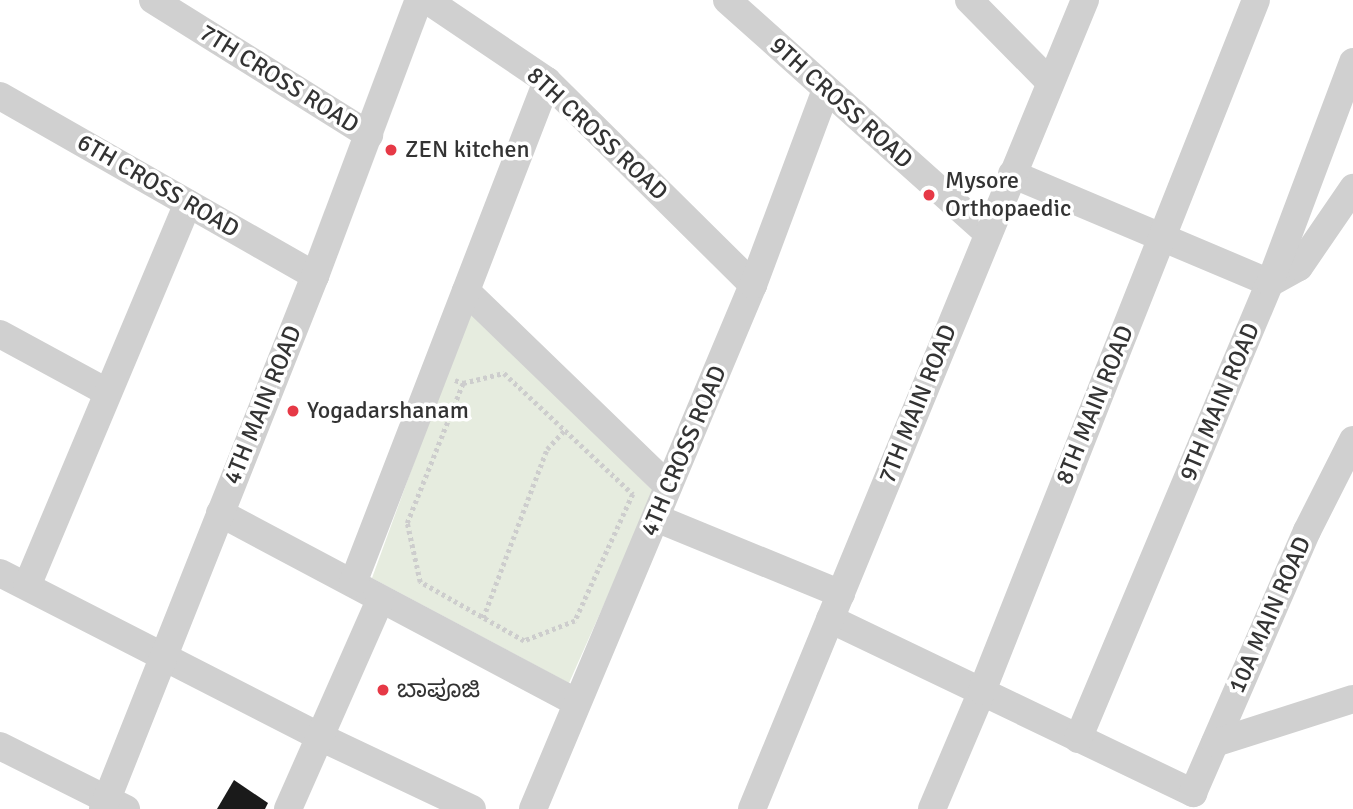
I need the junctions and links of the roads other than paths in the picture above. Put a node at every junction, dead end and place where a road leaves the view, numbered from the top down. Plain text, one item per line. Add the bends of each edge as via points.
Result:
1 (153, 0) edge
2 (419, 0) edge
3 (427, 0) edge
4 (727, 0) edge
5 (969, 0) edge
6 (1085, 0) edge
7 (1256, 0) edge
8 (1353, 62) edge
9 (547, 81) junction
10 (1050, 82) junction
11 (826, 90) junction
12 (0, 96) edge
13 (369, 135) junction
14 (1012, 174) junction
15 (1353, 188) edge
16 (188, 203) junction
17 (988, 233) junction
18 (1162, 237) junction
19 (315, 276) junction
20 (1270, 283) junction
21 (753, 285) junction
22 (466, 291) junction
23 (0, 334) edge
24 (107, 392) junction
25 (1353, 440) edge
26 (668, 486) junction
27 (220, 513) junction
28 (656, 518) junction
29 (0, 573) edge
30 (353, 583) junction
31 (27, 586) junction
32 (380, 600) junction
33 (835, 606) junction
34 (165, 658) junction
35 (982, 691) junction
36 (1353, 699) edge
37 (576, 702) junction
38 (320, 737) junction
39 (1078, 738) junction
40 (1214, 743) junction
41 (0, 746) edge
42 (112, 806) edge
43 (288, 809) edge
44 (472, 809) edge
45 (533, 809) edge
46 (751, 809) edge
47 (932, 809) edge

1 - 13 street, 7TH CROSS ROAD
2 - 13 street, 4TH MAIN ROAD
3 - 9 street, 8TH CROSS ROAD
4 - 11 street, 9TH CROSS ROAD
5 - 10 street
6 - 10 street, 7TH MAIN ROAD
7 - 18 street, 8TH MAIN ROAD
8 - 20 street, 9TH MAIN ROAD
9 - 21 street, 8TH CROSS ROAD
9 - 22 street
10 - 14 street, 7TH MAIN ROAD
11 - 17 street, 9TH CROSS ROAD
11 - 21 street, 4TH CROSS ROAD
12 - 16 street, 6TH CROSS ROAD
13 - 19 street, 4TH MAIN ROAD
14 - 17 street, 7TH MAIN ROAD
14 - 18 street
15 - 20 street via 1299,267
16 - 19 street, 6TH CROSS ROAD
16 - 24 street
17 - 33 street, 7TH MAIN ROAD
18 - 20 street
18 - 35 street, 8TH MAIN ROAD
19 - 27 street, 4TH MAIN ROAD
20 - 39 street, 9TH MAIN ROAD
21 - 26 street, 4TH CROSS ROAD
22 - 26 street
22 - 30 street
23 - 24 street
24 - 31 street
25 - 40 street, 10A MAIN ROAD via 1307,531
26 - 28 street, 4TH CROSS ROAD
27 - 30 street
27 - 34 street, 4TH MAIN ROAD
28 - 33 street
28 - 37 street, 4TH CROSS ROAD
29 - 31 street
30 - 32 street
31 - 34 street
32 - 37 street
32 - 38 street
33 - 35 street
33 - 46 street, 7TH MAIN ROAD
34 - 38 street
34 - 42 street, 4TH MAIN ROAD
35 - 39 street
35 - 47 street, 8TH MAIN ROAD
36 - 40 street
37 - 45 street, 4TH CROSS ROAD
38 - 43 street
38 - 44 street
39 - 40 street, 10A MAIN ROAD via 1193,793
41 - 42 street

